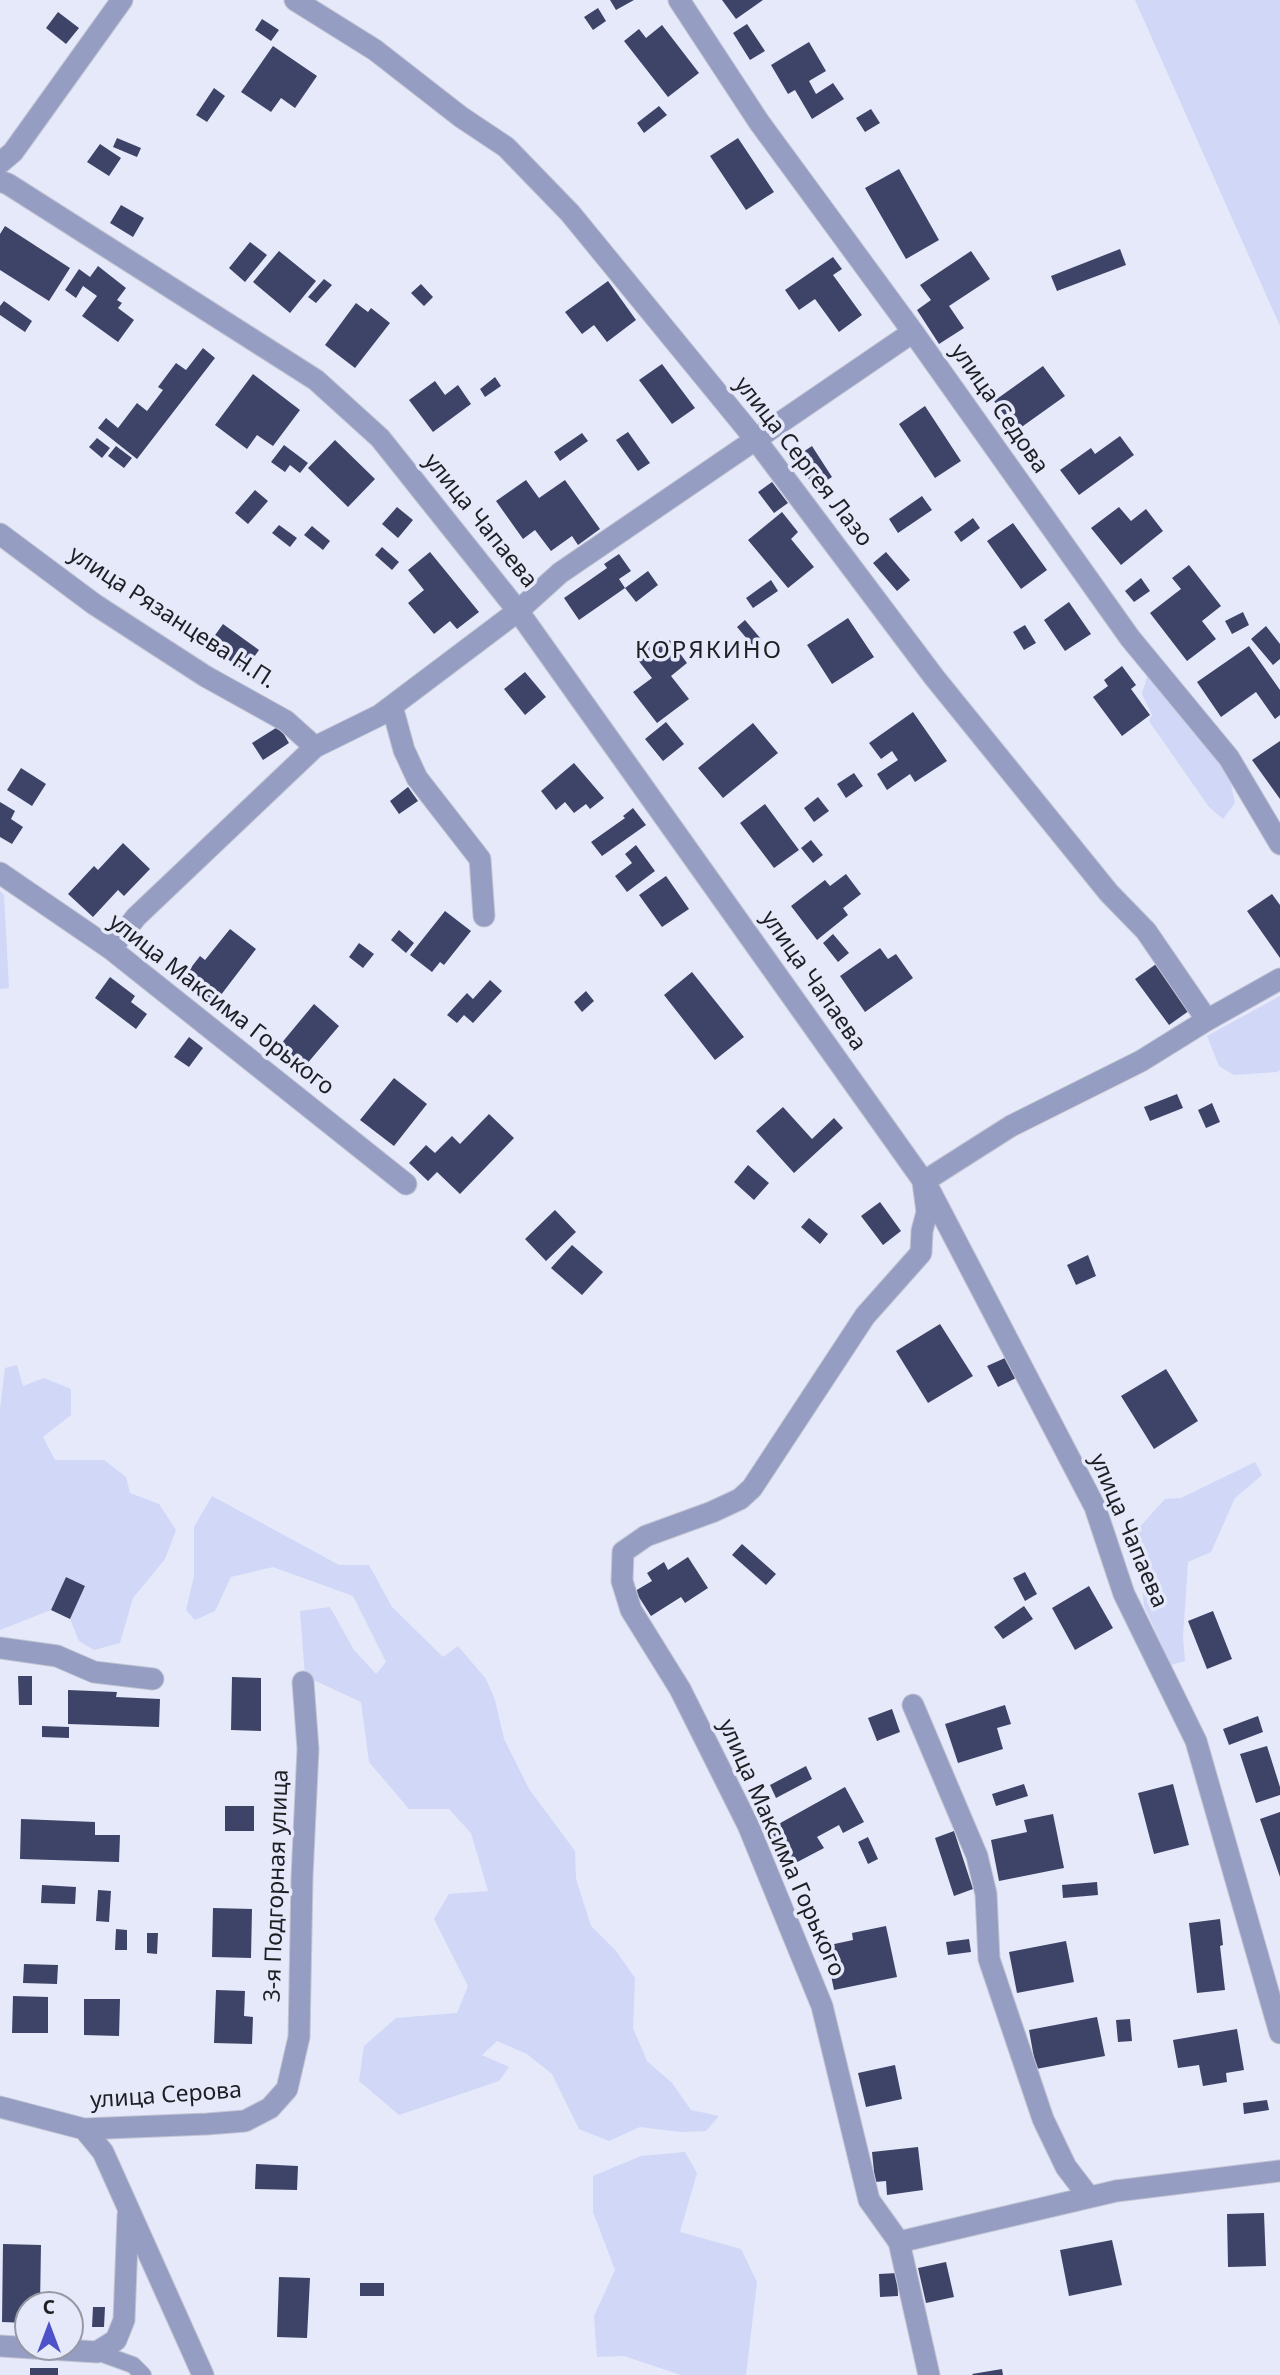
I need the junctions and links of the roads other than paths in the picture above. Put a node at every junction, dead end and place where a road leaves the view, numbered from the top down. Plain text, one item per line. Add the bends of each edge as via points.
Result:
1 (122, 0) edge
2 (295, 0) edge
3 (679, 0) edge
4 (0, 163) edge
5 (0, 181) edge
6 (913, 332) junction
7 (756, 440) junction
8 (0, 534) edge
9 (519, 611) junction
10 (392, 706) junction
11 (314, 747) junction
12 (1280, 844) edge
13 (0, 873) edge
14 (484, 916) dead end
15 (111, 949) junction
16 (1280, 979) edge
17 (1207, 1020) junction
18 (923, 1182) junction
19 (405, 1184) dead end
20 (0, 1648) edge
21 (153, 1679) dead end
22 (303, 1682) dead end
23 (913, 1705) dead end
24 (1280, 2033) edge
25 (287, 2089) joint
26 (0, 2107) edge
27 (84, 2129) junction
28 (1280, 2171) edge
29 (1089, 2197) junction
30 (128, 2209) junction
31 (899, 2242) junction
32 (0, 2346) edge
33 (97, 2352) junction
34 (143, 2375) edge
35 (203, 2375) edge
36 (929, 2375) edge

1 - 4 street via 13,152
2 - 7 street, улица Сергея Лазо via 375,50 506,146 570,213
3 - 6 street, улица Седова via 759,122
5 - 9 street, улица Чапаева via 316,380 380,438
6 - 7 street
6 - 12 street, улица Седова via 1130,638 1229,758
7 - 9 street via 560,573
7 - 17 street, улица Сергея Лазо via 934,677 1109,893 1146,931
8 - 11 street, улица Рязанцева Н.П. via 94,604 205,676 286,721
9 - 10 street
9 - 18 street, улица Чапаева
10 - 11 street
10 - 14 street via 417,778 480,859
11 - 15 street via 136,917
13 - 15 street, улица Максима Горького
15 - 19 street, улица Максима Горького
16 - 17 street
17 - 18 street via 1141,1061 1011,1126
18 - 24 street, улица Чапаева via 1095,1507 1124,1594 1196,1741
18 - 31 street, улица Максима Горького via 927,1212 921,1252 865,1316 752,1488 740,1499 646,1536 623,1552 622,1581 631,1610 680,1689 748,1825 822,2006 869,2200
20 - 21 street via 57,1656 94,1672
22 - 25 street, 3-я Подгорная улица via 308,1749 299,2037
23 - 29 street via 976,1856 986,1894 989,1959 1043,2119 1066,2167
25 - 27 street, улица Серова via 270,2108 245,2121
26 - 27 street, улица Серова
27 - 30 street via 103,2152
28 - 29 street
29 - 31 street
30 - 33 street via 124,2320 116,2340
30 - 35 street
31 - 36 street, улица Максима Горького
32 - 33 street
33 - 34 lane via 133,2365

